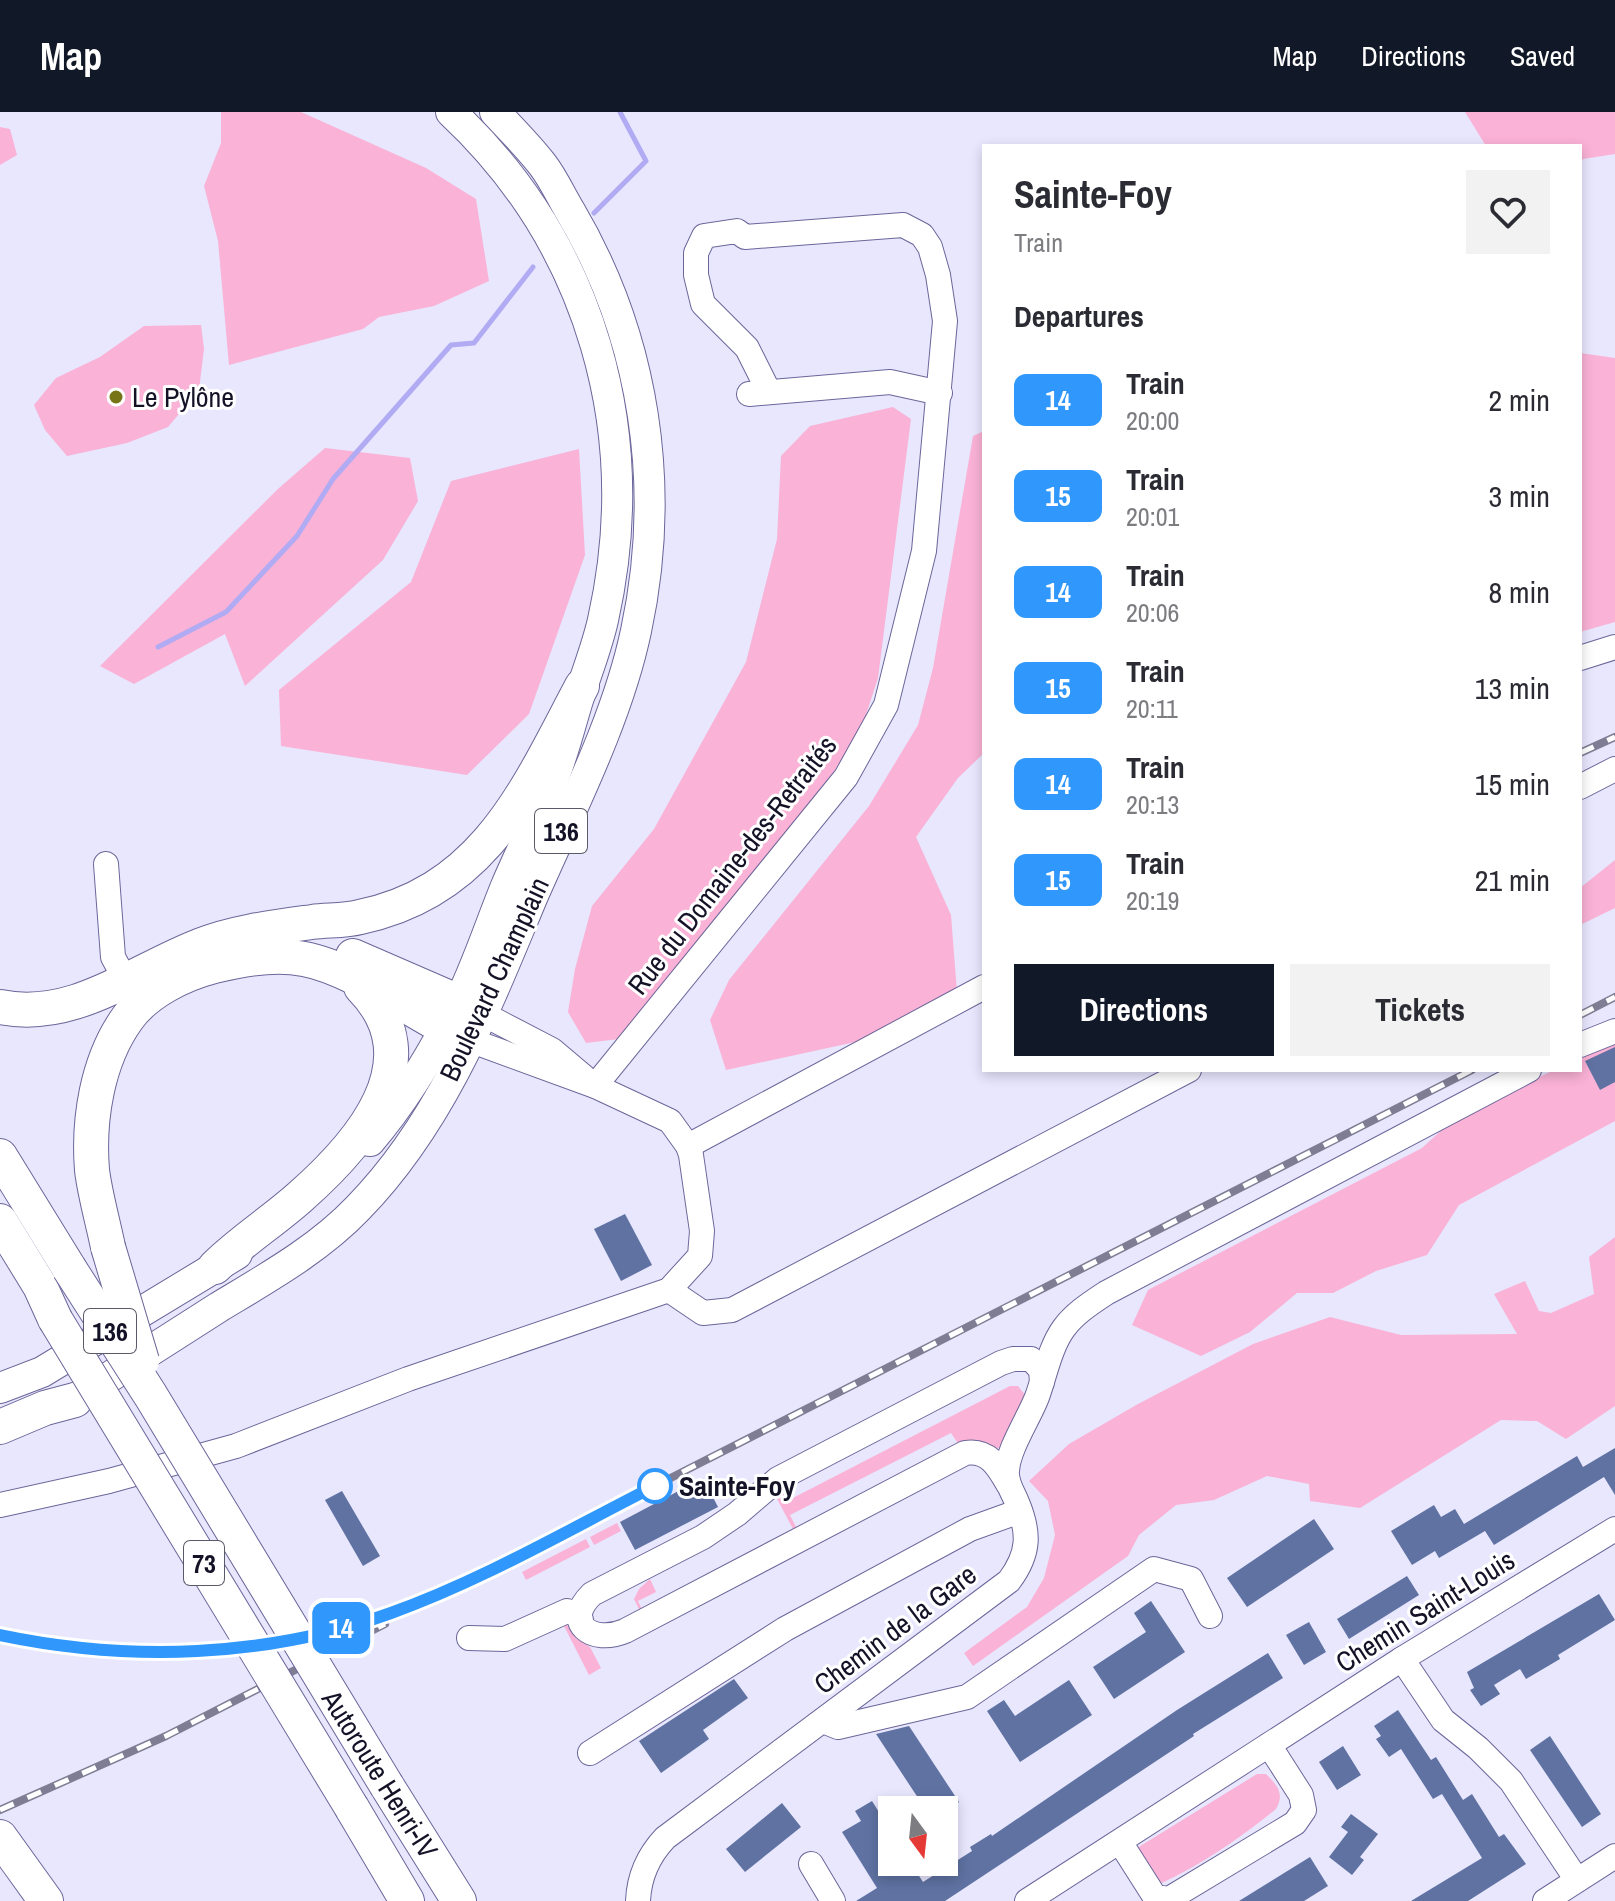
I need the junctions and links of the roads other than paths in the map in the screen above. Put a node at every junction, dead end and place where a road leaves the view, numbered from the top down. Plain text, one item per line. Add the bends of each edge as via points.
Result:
1 (451, 112) edge
2 (495, 112) edge
3 (940, 393) junction
4 (1615, 647) edge
5 (1582, 657) edge
6 (582, 686) junction
7 (1615, 769) edge
8 (1582, 786) edge
9 (106, 864) dead end
10 (238, 936) junction
11 (353, 978) junction
12 (982, 988) edge
13 (132, 994) junction
14 (0, 1007) edge
15 (465, 1021) junction
16 (1615, 1031) edge
17 (1582, 1044) edge
18 (1185, 1072) edge
19 (1525, 1072) edge
20 (595, 1086) junction
21 (688, 1146) junction
22 (0, 1156) edge
23 (0, 1221) edge
24 (0, 1265) edge
25 (215, 1267) junction
26 (669, 1290) junction
27 (30, 1291) junction
28 (1042, 1382) junction
29 (0, 1388) edge
30 (151, 1396) junction
31 (75, 1400) junction
32 (0, 1427) edge
33 (0, 1441) edge
34 (1008, 1484) junction
35 (0, 1505) edge
36 (1020, 1511) junction
37 (1615, 1529) edge
38 (1210, 1616) dead end
39 (581, 1620) junction
40 (469, 1638) dead end
41 (1402, 1659) junction
42 (823, 1721) junction
43 (1269, 1745) junction
44 (590, 1753) dead end
45 (2, 1840) edge
46 (1120, 1842) junction
47 (1615, 1856) edge
48 (811, 1864) dead end
49 (1577, 1880) junction
50 (46, 1901) edge
51 (407, 1901) edge
52 (459, 1901) edge
53 (638, 1901) edge
54 (833, 1901) edge
55 (1027, 1901) edge
56 (1545, 1901) edge

1 - 6 main road, Boulevard Champlain / 136 via 502,167 546,229 580,299 601,360 619,489 603,621
2 - 15 main road, Boulevard Champlain / 136 via 544,166 610,292 631,351 647,429 650,545 636,632 615,704
3 - 3 street, Rue du Domaine-des-Retraités via 945,321 938,275 922,235 903,225 704,236 696,253 703,304 747,348 759,393 890,382
3 - 20 street, Rue du Domaine-des-Retraités via 924,551 886,705 846,777
4 - 5 street
6 - 10 highway via 525,795 445,884 402,906 358,918
6 - 15 main road, Boulevard Champlain / 136 via 552,784 506,885
7 - 8 street
9 - 13 street via 113,957
10 - 13 highway via 176,954
10 - 15 highway via 312,942 366,961
11 - 13 highway via 324,964 281,956 229,962 163,988
11 - 15 highway
11 - 25 highway via 373,999 389,1029 392,1064 382,1094 365,1127 330,1169
12 - 21 street
13 - 14 highway via 33,1010
13 - 30 highway, bridge via 128,1018 98,1084 93,1171 108,1247
15 - 20 street
15 - 25 main road, Boulevard Champlain / 136 via 352,1163 290,1218
15 - 31 main road, Boulevard Champlain / 136 via 411,1146 354,1212 270,1276
16 - 17 street
18 - 26 street via 732,1310 703,1313
19 - 28 street via 1106,1293 1074,1317 1057,1339
20 - 21 street via 670,1121
21 - 26 street via 702,1231 700,1256
22 - 30 highway, Autoroute Henri-IV / 73, bridge
23 - 27 highway, Autoroute Henri-IV / 73
24 - 27 highway
25 - 29 main road, Boulevard Champlain / 136 via 42,1372
26 - 35 street via 408,1379 236,1446
27 - 51 highway, Autoroute Henri-IV / 73, bridge via 55,1319
28 - 34 street via 1009,1462
28 - 39 street via 1041,1370 1031,1359 1001,1363 778,1479 703,1537 592,1594 582,1606
30 - 52 highway, Autoroute Henri-IV / 73, bridge
31 - 32 highway
31 - 33 main road, Boulevard Champlain / 136
34 - 36 street, Chemin de la Gare
34 - 39 street, Chemin de la Gare via 988,1456 965,1453 625,1631 596,1636
36 - 42 street, Chemin de la Gare via 1025,1555 1009,1581
36 - 44 street via 970,1529 785,1629
37 - 41 street, Chemin Saint-Louis
38 - 42 street via 1191,1579 1154,1569 967,1697 838,1727
39 - 40 street via 567,1611 505,1639
41 - 43 street, Chemin Saint-Louis
41 - 49 street via 1443,1720 1511,1781
42 - 53 street, Chemin de la Gare via 665,1838 644,1870
43 - 46 street, Chemin Saint-Louis
43 - 46 street via 1301,1795 1304,1810 1295,1823 1169,1899 1155,1897
45 - 50 highway
46 - 55 street, Chemin Saint-Louis
47 - 49 street
48 - 54 street
49 - 56 street

